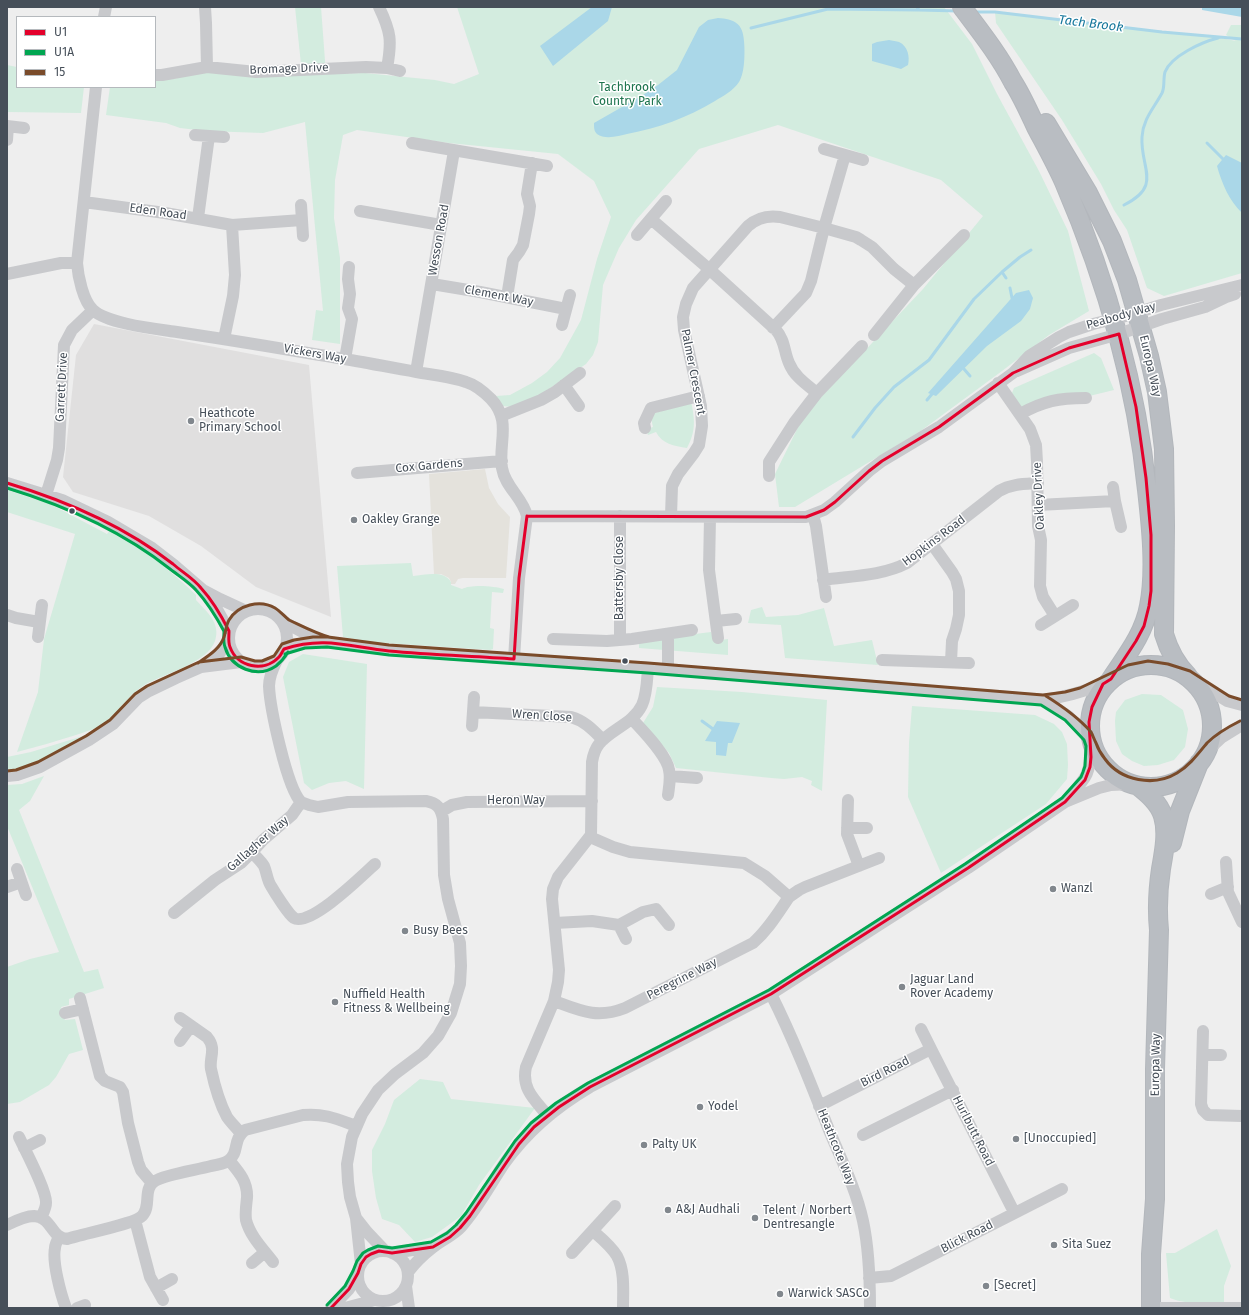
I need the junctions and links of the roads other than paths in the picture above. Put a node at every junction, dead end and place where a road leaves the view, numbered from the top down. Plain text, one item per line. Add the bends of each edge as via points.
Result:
1 (204, 7) edge
2 (379, 7) edge
3 (962, 7) edge
4 (207, 67) junction
5 (387, 68) junction
6 (400, 71) dead end
7 (156, 76) edge
8 (1013, 81) junction
9 (96, 88) edge
10 (8, 126) edge
11 (24, 128) dead end
12 (195, 134) dead end
13 (209, 136) junction
14 (224, 137) dead end
15 (7, 140) edge
16 (412, 143) dead end
17 (824, 149) dead end
18 (454, 151) junction
19 (844, 155) junction
20 (863, 160) dead end
21 (532, 163) junction
22 (547, 166) dead end
23 (666, 201) dead end
24 (84, 202) junction
25 (301, 205) dead end
26 (360, 211) dead end
27 (198, 218) junction
28 (651, 219) junction
29 (302, 220) junction
30 (232, 225) junction
31 (441, 225) junction
32 (824, 228) junction
33 (637, 235) dead end
34 (964, 235) dead end
35 (304, 236) dead end
36 (77, 262) junction
37 (349, 267) dead end
38 (709, 269) junction
39 (7, 273) edge
40 (432, 284) junction
41 (914, 285) junction
42 (1242, 285) edge
43 (1242, 292) edge
44 (570, 295) dead end
45 (507, 297) junction
46 (566, 308) junction
47 (93, 310) junction
48 (1128, 323) junction
49 (562, 325) dead end
50 (773, 328) junction
51 (874, 335) dead end
52 (224, 339) junction
53 (862, 346) dead end
54 (345, 360) junction
55 (416, 372) junction
56 (1013, 372) junction
57 (580, 373) dead end
58 (998, 383) junction
59 (564, 385) junction
60 (817, 394) junction
61 (699, 396) junction
62 (1086, 398) dead end
63 (579, 406) dead end
64 (1020, 414) junction
65 (501, 416) junction
66 (645, 428) dead end
67 (502, 461) junction
68 (357, 472) dead end
69 (768, 476) dead end
70 (7, 483) edge
71 (1038, 483) junction
72 (1113, 487) dead end
73 (46, 495) junction
74 (1114, 502) junction
75 (1038, 505) junction
76 (813, 515) junction
77 (527, 516) junction
78 (620, 516) junction
79 (671, 516) junction
80 (710, 517) junction
81 (1121, 527) dead end
82 (932, 544) junction
83 (823, 580) junction
84 (203, 590) junction
85 (826, 597) dead end
86 (42, 605) dead end
87 (1073, 605) dead end
88 (246, 611) junction
89 (7, 615) edge
90 (1055, 616) junction
91 (736, 619) dead end
92 (282, 621) junction
93 (716, 621) junction
94 (39, 622) junction
95 (1041, 625) dead end
96 (692, 630) dead end
97 (668, 634) junction
98 (229, 636) junction
99 (38, 637) dead end
100 (718, 638) dead end
101 (553, 639) dead end
102 (620, 640) junction
103 (327, 642) junction
104 (284, 649) junction
105 (514, 659) junction
106 (277, 660) junction
107 (882, 660) dead end
108 (951, 662) junction
109 (969, 663) dead end
110 (245, 664) junction
111 (202, 667) junction
112 (648, 668) junction
113 (668, 670) junction
114 (1192, 679) junction
115 (1107, 682) junction
116 (269, 686) junction
117 (474, 697) dead end
118 (1043, 700) junction
119 (1242, 705) edge
120 (473, 712) junction
121 (632, 719) junction
122 (1242, 724) edge
123 (472, 726) dead end
124 (604, 740) junction
125 (1090, 742) junction
126 (1204, 754) junction
127 (7, 776) edge
128 (670, 776) junction
129 (697, 778) dead end
130 (1135, 785) junction
131 (668, 795) dead end
132 (848, 800) dead end
133 (592, 801) junction
134 (301, 802) junction
135 (1065, 802) junction
136 (442, 811) junction
137 (847, 828) junction
138 (867, 828) dead end
139 (590, 837) junction
140 (252, 852) junction
141 (880, 858) dead end
142 (1226, 862) dead end
143 (375, 864) dead end
144 (859, 866) junction
145 (16, 869) dead end
146 (21, 882) junction
147 (7, 887) edge
148 (1228, 887) junction
149 (1212, 894) dead end
150 (26, 895) dead end
151 (789, 897) junction
152 (174, 914) dead end
153 (1242, 922) edge
154 (554, 923) junction
155 (619, 925) junction
156 (669, 925) dead end
157 (1158, 930) junction
158 (626, 939) dead end
159 (770, 994) junction
160 (554, 1002) junction
161 (66, 1014) dead end
162 (180, 1018) dead end
163 (191, 1026) junction
164 (921, 1029) dead end
165 (1203, 1031) dead end
166 (180, 1041) dead end
167 (932, 1049) junction
168 (1202, 1055) junction
169 (1221, 1055) dead end
170 (953, 1090) junction
171 (819, 1106) junction
172 (548, 1116) junction
173 (1242, 1116) edge
174 (356, 1126) junction
175 (241, 1134) junction
176 (863, 1135) dead end
177 (40, 1140) dead end
178 (229, 1160) junction
179 (152, 1183) junction
180 (1062, 1189) dead end
181 (1155, 1199) junction
182 (615, 1206) dead end
183 (1014, 1212) junction
184 (41, 1218) junction
185 (356, 1218) junction
186 (135, 1220) junction
187 (7, 1225) edge
188 (593, 1231) junction
189 (59, 1236) junction
190 (433, 1247) junction
191 (265, 1252) junction
192 (388, 1252) junction
193 (572, 1253) dead end
194 (273, 1262) dead end
195 (252, 1263) dead end
196 (359, 1268) junction
197 (408, 1272) junction
198 (870, 1278) junction
199 (172, 1279) dead end
200 (406, 1286) junction
201 (156, 1288) junction
202 (163, 1300) dead end
203 (375, 1300) junction
204 (392, 1304) edge
205 (66, 1308) edge
206 (331, 1308) edge
207 (345, 1308) edge
208 (409, 1308) edge
209 (623, 1308) edge
210 (870, 1308) edge
211 (1151, 1308) edge
212 (1160, 1308) edge
213 (1242, 1308) edge

1 - 4 street
2 - 5 street via 389,29
3 - 8 highway, Europa Way
4 - 5 street, Bromage Drive via 256,72 366,66
4 - 7 street, Bromage Drive
5 - 6 street, Bromage Drive
8 - 48 highway, Europa Way via 1064,182 1082,228
8 - 48 highway, Europa Way via 1037,108 1103,222 1124,271
9 - 24 street
10 - 11 street
10 - 15 street
12 - 13 street
13 - 14 street
13 - 27 street
16 - 18 street
17 - 19 street
18 - 21 street
18 - 31 street, Wesson Road
19 - 20 street
19 - 32 street
21 - 22 street
21 - 45 street via 527,194 529,214 523,245 513,260
23 - 28 street
24 - 27 street, Eden Road
24 - 36 street
25 - 29 street
26 - 31 street
27 - 30 street, Eden Road
28 - 33 street
28 - 38 street
29 - 30 street, Eden Road
29 - 35 street
30 - 52 street via 235,275
31 - 40 street, Wesson Road
32 - 38 street, Palmer Crescent via 780,217 761,218 748,226
32 - 41 street, Palmer Crescent via 856,237 866,243
32 - 50 street via 806,293
34 - 41 street
36 - 39 street
36 - 47 street via 81,283
37 - 54 street via 348,308 352,319
38 - 50 street
38 - 61 street, Palmer Crescent via 687,299 683,317
40 - 45 street, Clement Way
40 - 55 street, Wesson Road
41 - 51 street
42 - 48 street, Peabody Way via 1161,305
43 - 48 street, Peabody Way via 1205,308 1162,319
44 - 46 street
45 - 46 street, Clement Way
46 - 49 street
47 - 52 street, Vickers Way via 115,321
47 - 73 street, Garrett Drive via 72,330 64,345 59,448
48 - 56 street, Peabody Way
48 - 56 street, Peabody Way via 1081,327 1029,356
48 - 114 highway, Europa Way via 1149,356 1157,392 1164,449 1164,634 1176,663
48 - 115 highway, Europa Way via 1134,400 1150,516 1152,568 1149,606 1144,626
50 - 60 street via 782,338 787,359 794,372
52 - 54 street, Vickers Way
53 - 60 street
54 - 55 street, Vickers Way
55 - 65 street, Vickers Way via 466,382 476,387 494,403
56 - 58 street, Peabody Way
57 - 59 street
58 - 64 street, Oakley Drive
58 - 76 street, Peabody Way via 939,427 869,471 835,502
59 - 63 street
59 - 65 street via 541,400
60 - 69 street via 794,423 769,462
61 - 66 street via 651,408 644,423
61 - 79 street, Palmer Crescent via 702,426 698,445 674,482
62 - 64 street via 1044,402
64 - 71 street, Oakley Drive via 1036,444
65 - 67 street, Vickers Way
67 - 68 street, Cox Gardens
67 - 77 street, Vickers Way via 506,481 522,502
70 - 73 street
71 - 75 street, Oakley Drive
71 - 82 street, Hopkins Road via 1004,488
72 - 74 street
73 - 84 street via 73,505 139,540
74 - 75 street
74 - 81 street
75 - 90 street, Oakley Drive via 1038,526 1042,540 1040,586 1043,597
76 - 80 street, Peabody Way
76 - 83 street
77 - 78 street, Peabody Way
77 - 105 street via 519,578
78 - 79 street, Peabody Way
78 - 102 street, Battersby Close
79 - 80 street, Peabody Way
80 - 93 street via 709,570
82 - 83 street, Hopkins Road via 896,569
82 - 108 street via 952,572 959,591 959,615 952,641
83 - 85 street
84 - 88 street
84 - 98 street via 214,604
86 - 94 street
87 - 90 street
88 - 92 street via 256,608 269,610
88 - 98 street via 234,621
89 - 94 street
90 - 95 street
91 - 93 street
92 - 103 street
92 - 104 street via 287,636
93 - 100 street
94 - 99 street
96 - 97 street
97 - 102 street
97 - 113 street
98 - 110 street via 232,652
98 - 111 street via 219,654
101 - 102 street
103 - 104 street via 304,643
103 - 105 street via 388,650
104 - 106 street
105 - 112 street
106 - 110 street via 263,666
106 - 116 street
107 - 108 street
108 - 109 street
110 - 111 street
110 - 116 street via 255,669
111 - 127 street via 149,691 113,724 57,758 29,771
112 - 113 street
112 - 121 street via 644,702
113 - 118 street
114 - 115 highway via 1166,669 1148,666 1130,670
114 - 119 street via 1227,701
114 - 126 highway via 1207,698 1212,711 1212,733
115 - 118 street via 1071,695
115 - 125 highway via 1092,707 1089,722
116 - 134 street via 283,758 294,791
117 - 120 street
118 - 125 street via 1068,716
120 - 123 street
120 - 124 street, Wren Close via 571,717 588,724
121 - 124 street
121 - 128 street via 665,758
122 - 126 street via 1221,738
124 - 133 street via 598,745 592,762
125 - 130 highway via 1098,758 1109,770
125 - 135 street via 1088,774
126 - 130 highway via 1172,782 1158,786
126 - 157 highway, Europa Way via 1174,832 1163,916
128 - 129 street
128 - 131 street
130 - 135 street via 1111,785
130 - 157 highway, Europa Way via 1158,804 1164,816 1165,843 1158,892
132 - 137 street
133 - 136 street, Heron Way via 467,802 452,805
133 - 139 street
134 - 136 street via 318,807 348,802 426,801 435,803
134 - 140 street, Gallagher Way via 292,815
135 - 159 street via 968,868
136 - 174 street via 444,875 461,951 457,994 451,1013 438,1036 423,1053 381,1087
137 - 138 street
137 - 144 street
139 - 151 street via 630,852 744,863 765,876
139 - 154 street via 555,883 552,899
140 - 143 street via 263,865 269,883 288,911 300,920 324,909
140 - 152 street, Gallagher Way
141 - 144 street, Peregrine Way
142 - 148 street
144 - 151 street, Peregrine Way via 805,887
145 - 146 street
146 - 147 street
146 - 150 street
148 - 149 street
148 - 153 street
151 - 160 street, Peregrine Way via 753,943 626,1008 598,1014
154 - 155 street via 592,921
154 - 160 street via 559,970
155 - 156 street via 643,912 656,909
155 - 158 street
157 - 181 highway, Europa Way
159 - 171 street, Heathcote Way via 786,1025
159 - 172 street via 590,1087
160 - 172 street via 525,1072 526,1088
161 - 179 street via 81,1003 100,1076 120,1087 123,1092 138,1162
162 - 163 street
163 - 166 street
163 - 175 street via 210,1040 213,1049 211,1068 222,1103 228,1117
164 - 167 street
165 - 168 street
167 - 170 street, Hurlbutt Road
167 - 171 street, Bird Road
168 - 169 street
168 - 173 street via 1203,1110 1208,1115
170 - 176 street
170 - 183 street, Hurlbutt Road
171 - 198 street, Heathcote Way via 860,1209
172 - 190 street via 519,1144 460,1228
174 - 175 street via 327,1115 304,1114 250,1129
174 - 185 street via 347,1164 350,1197
175 - 178 street via 234,1154
177 - 184 street via 22,1142 46,1199
178 - 179 street via 218,1165 165,1177
178 - 191 street via 241,1174 246,1186 248,1226
179 - 186 street via 148,1188 146,1211
180 - 183 street, Blick Road
181 - 211 highway, Europa Way
181 - 212 highway, Europa Way via 1160,1254
182 - 188 street
183 - 198 street, Blick Road via 891,1276
184 - 187 street via 31,1216
184 - 189 street via 48,1222
185 - 192 street
185 - 196 street
186 - 189 street via 67,1238
186 - 201 street via 150,1277
188 - 193 street
188 - 209 street via 615,1253 619,1261
189 - 205 street via 54,1255 58,1283
190 - 192 street
190 - 197 street
191 - 194 street
191 - 195 street
192 - 196 street via 371,1254
192 - 197 street via 399,1257
196 - 203 street via 358,1282 362,1290
196 - 206 street via 349,1289
197 - 200 street
198 - 210 street, Heathcote Way
199 - 201 street
200 - 204 street
200 - 208 street
201 - 202 street
203 - 204 street
203 - 207 street
212 - 213 street

